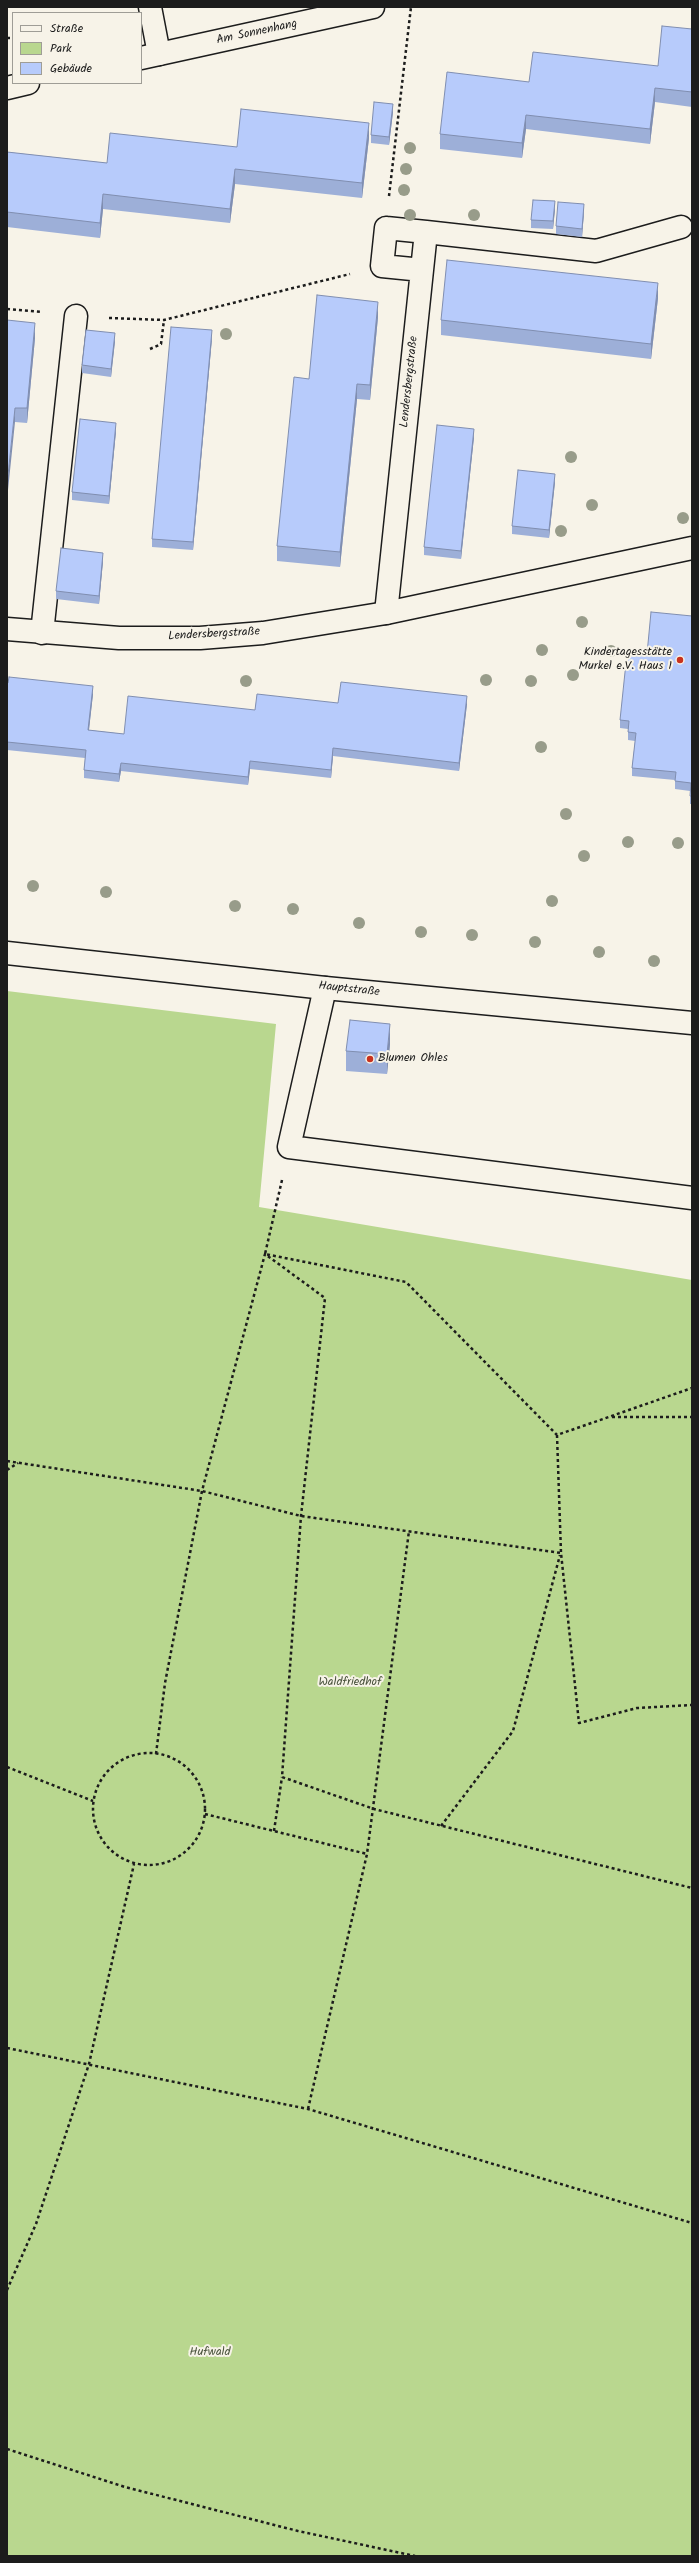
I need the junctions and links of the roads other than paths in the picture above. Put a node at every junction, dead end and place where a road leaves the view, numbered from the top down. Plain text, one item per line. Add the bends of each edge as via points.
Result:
1 (150, 7) edge
2 (373, 7) edge
3 (150, 56) edge
4 (24, 84) edge
5 (7, 88) edge
6 (681, 227) dead end
7 (426, 232) junction
8 (422, 270) junction
9 (76, 316) dead end
10 (692, 548) edge
11 (386, 613) junction
12 (7, 629) edge
13 (42, 633) junction
14 (7, 952) edge
15 (325, 988) junction
16 (692, 1023) edge
17 (692, 1198) edge

1 - 3 street
2 - 3 street, Am Sonnenhang
4 - 5 street
6 - 7 street via 596,251
7 - 8 street, Lendersbergstraße
7 - 8 street via 386,228 382,266
8 - 11 street, Lendersbergstraße
9 - 13 street
10 - 11 street, Lendersbergstraße
11 - 13 street, Lendersbergstraße via 263,633 200,638 119,638
12 - 13 street, Lendersbergstraße
14 - 15 street, Hauptstraße
15 - 16 street, Hauptstraße
15 - 17 street via 289,1147

